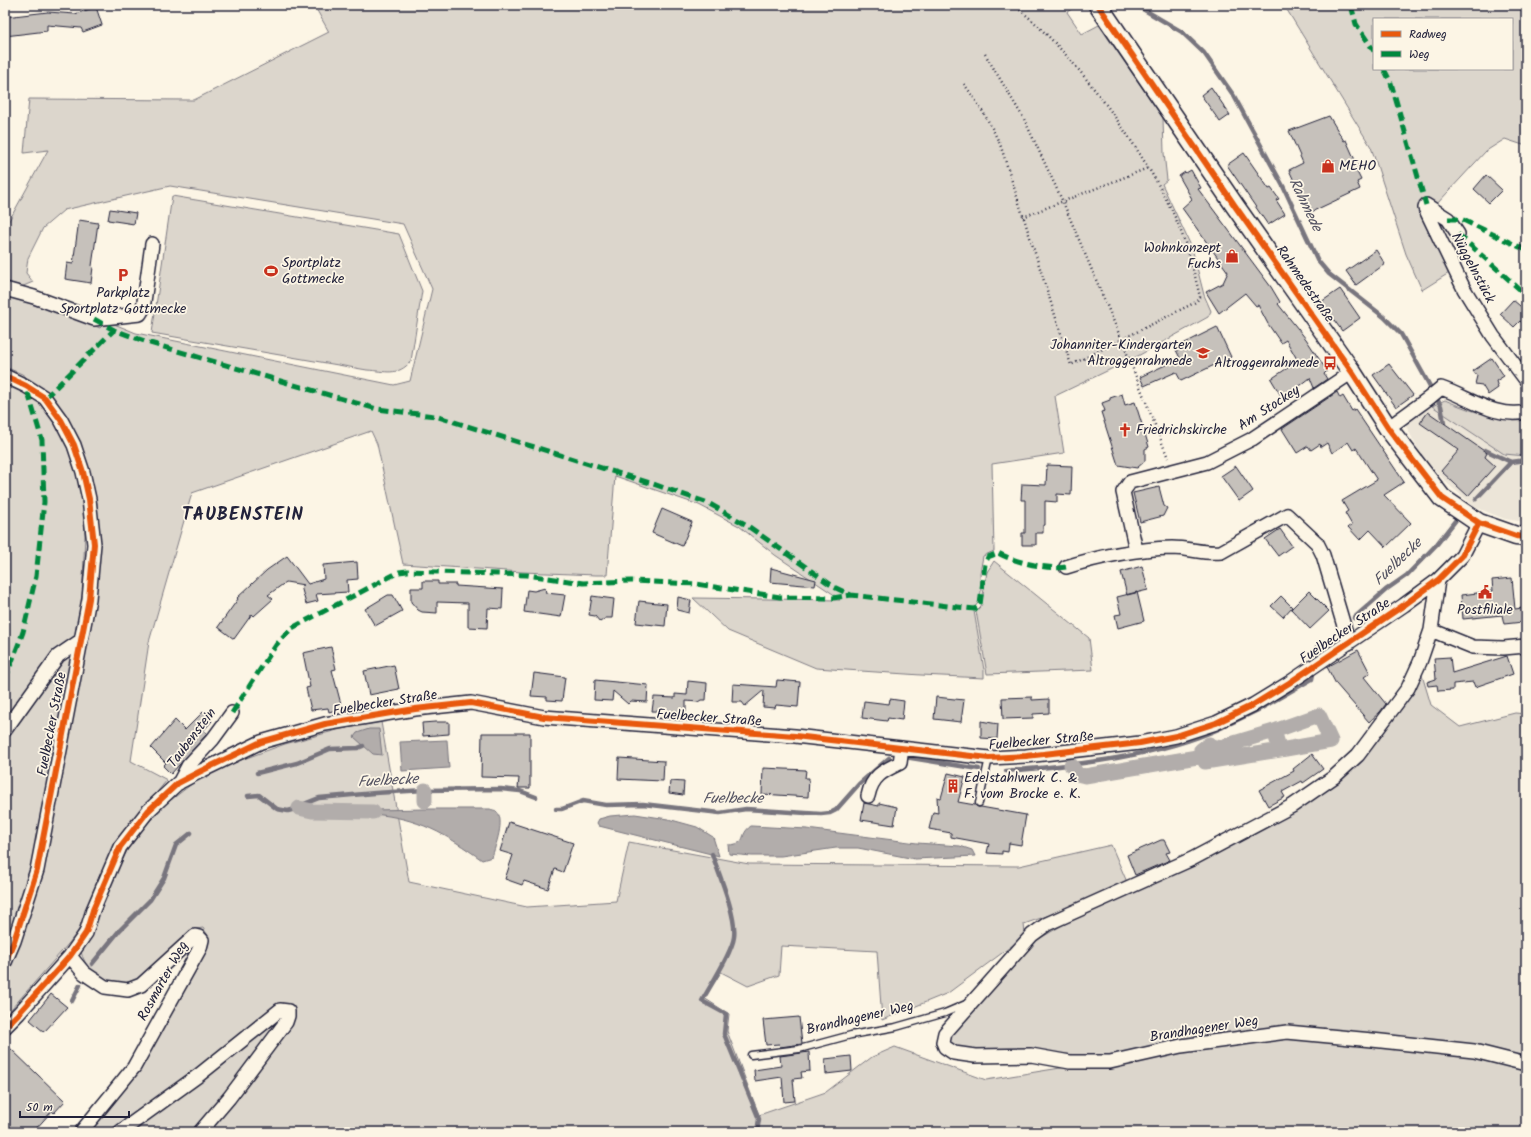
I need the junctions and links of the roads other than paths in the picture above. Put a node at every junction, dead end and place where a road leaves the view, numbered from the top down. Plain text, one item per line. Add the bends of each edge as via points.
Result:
1 (1098, 5) edge
2 (1458, 234) dead end
3 (152, 244) dead end
4 (5, 290) edge
5 (1352, 372) junction
6 (5, 376) edge
7 (1526, 380) edge
8 (1526, 412) edge
9 (1388, 428) junction
10 (1479, 523) junction
11 (1526, 537) edge
12 (1136, 550) junction
13 (1066, 567) dead end
14 (1438, 580) junction
15 (1431, 630) junction
16 (80, 642) junction
17 (1349, 643) junction
18 (1526, 646) edge
19 (232, 713) dead end
20 (5, 730) edge
21 (902, 748) junction
22 (989, 758) junction
23 (178, 783) junction
24 (868, 796) dead end
25 (979, 803) dead end
26 (70, 956) junction
27 (5, 962) edge
28 (973, 1001) junction
29 (5, 1027) edge
30 (751, 1055) dead end
31 (1526, 1064) edge
32 (81, 1132) edge
33 (120, 1132) edge
34 (200, 1132) edge

1 - 5 main road, Rahmedestraße
2 - 7 street, Nüggelnstück via 1448,219 1426,204 1425,208 1464,289 1493,336
3 - 4 street via 143,309 140,314 94,319 34,297
5 - 9 main road, Rahmedestraße
5 - 12 street, Am Stockey via 1252,439 1207,462 1130,482 1123,492
6 - 16 street, Fuelbecker Straße via 45,398 61,420 84,472 94,544 89,599
8 - 9 street via 1502,412 1441,388
9 - 10 main road, Rahmedestraße via 1442,498
10 - 11 main road, Rahmedestraße
10 - 14 street, Fuelbecker Straße via 1462,556
12 - 13 street
12 - 17 street via 1174,548 1210,554 1221,552 1287,515 1317,543 1323,555
14 - 15 street, Brandhagener Weg
14 - 17 street, Fuelbecker Straße
15 - 18 street via 1473,647
15 - 28 street, Brandhagener Weg via 1408,688 1358,755 1334,777 1292,806 1192,860 1047,924 1032,935
16 - 20 street, Fuelbecker Straße via 58,656
16 - 27 street, Fuelbecker Straße via 37,870
17 - 22 street, Fuelbecker Straße via 1253,705 1216,723 1176,736 1140,744
19 - 23 street, Taubenstein via 214,739 188,766
21 - 22 street, Fuelbecker Straße
21 - 23 street, Fuelbecker Straße via 779,735 544,717 471,703 415,709 318,726 261,742
21 - 24 street via 900,763 875,778
22 - 25 lane, Fuelbecker Straße
23 - 26 street, Fuelbecker Straße via 148,811 120,848 93,910 86,933
26 - 29 street, Fuelbecker Straße
26 - 32 street, Rosmarter Weg via 84,973 105,987 128,990 141,985 195,936 202,940 200,948 134,1067
28 - 30 lane, Brandhagener Weg via 945,1013 896,1027 851,1035 799,1049
28 - 31 street, Brandhagener Weg via 945,1033 942,1042 954,1053 975,1056 1031,1055 1070,1062 1110,1062 1181,1046 1287,1032 1474,1051
33 - 34 street via 199,1075 280,1010 288,1011 286,1022

